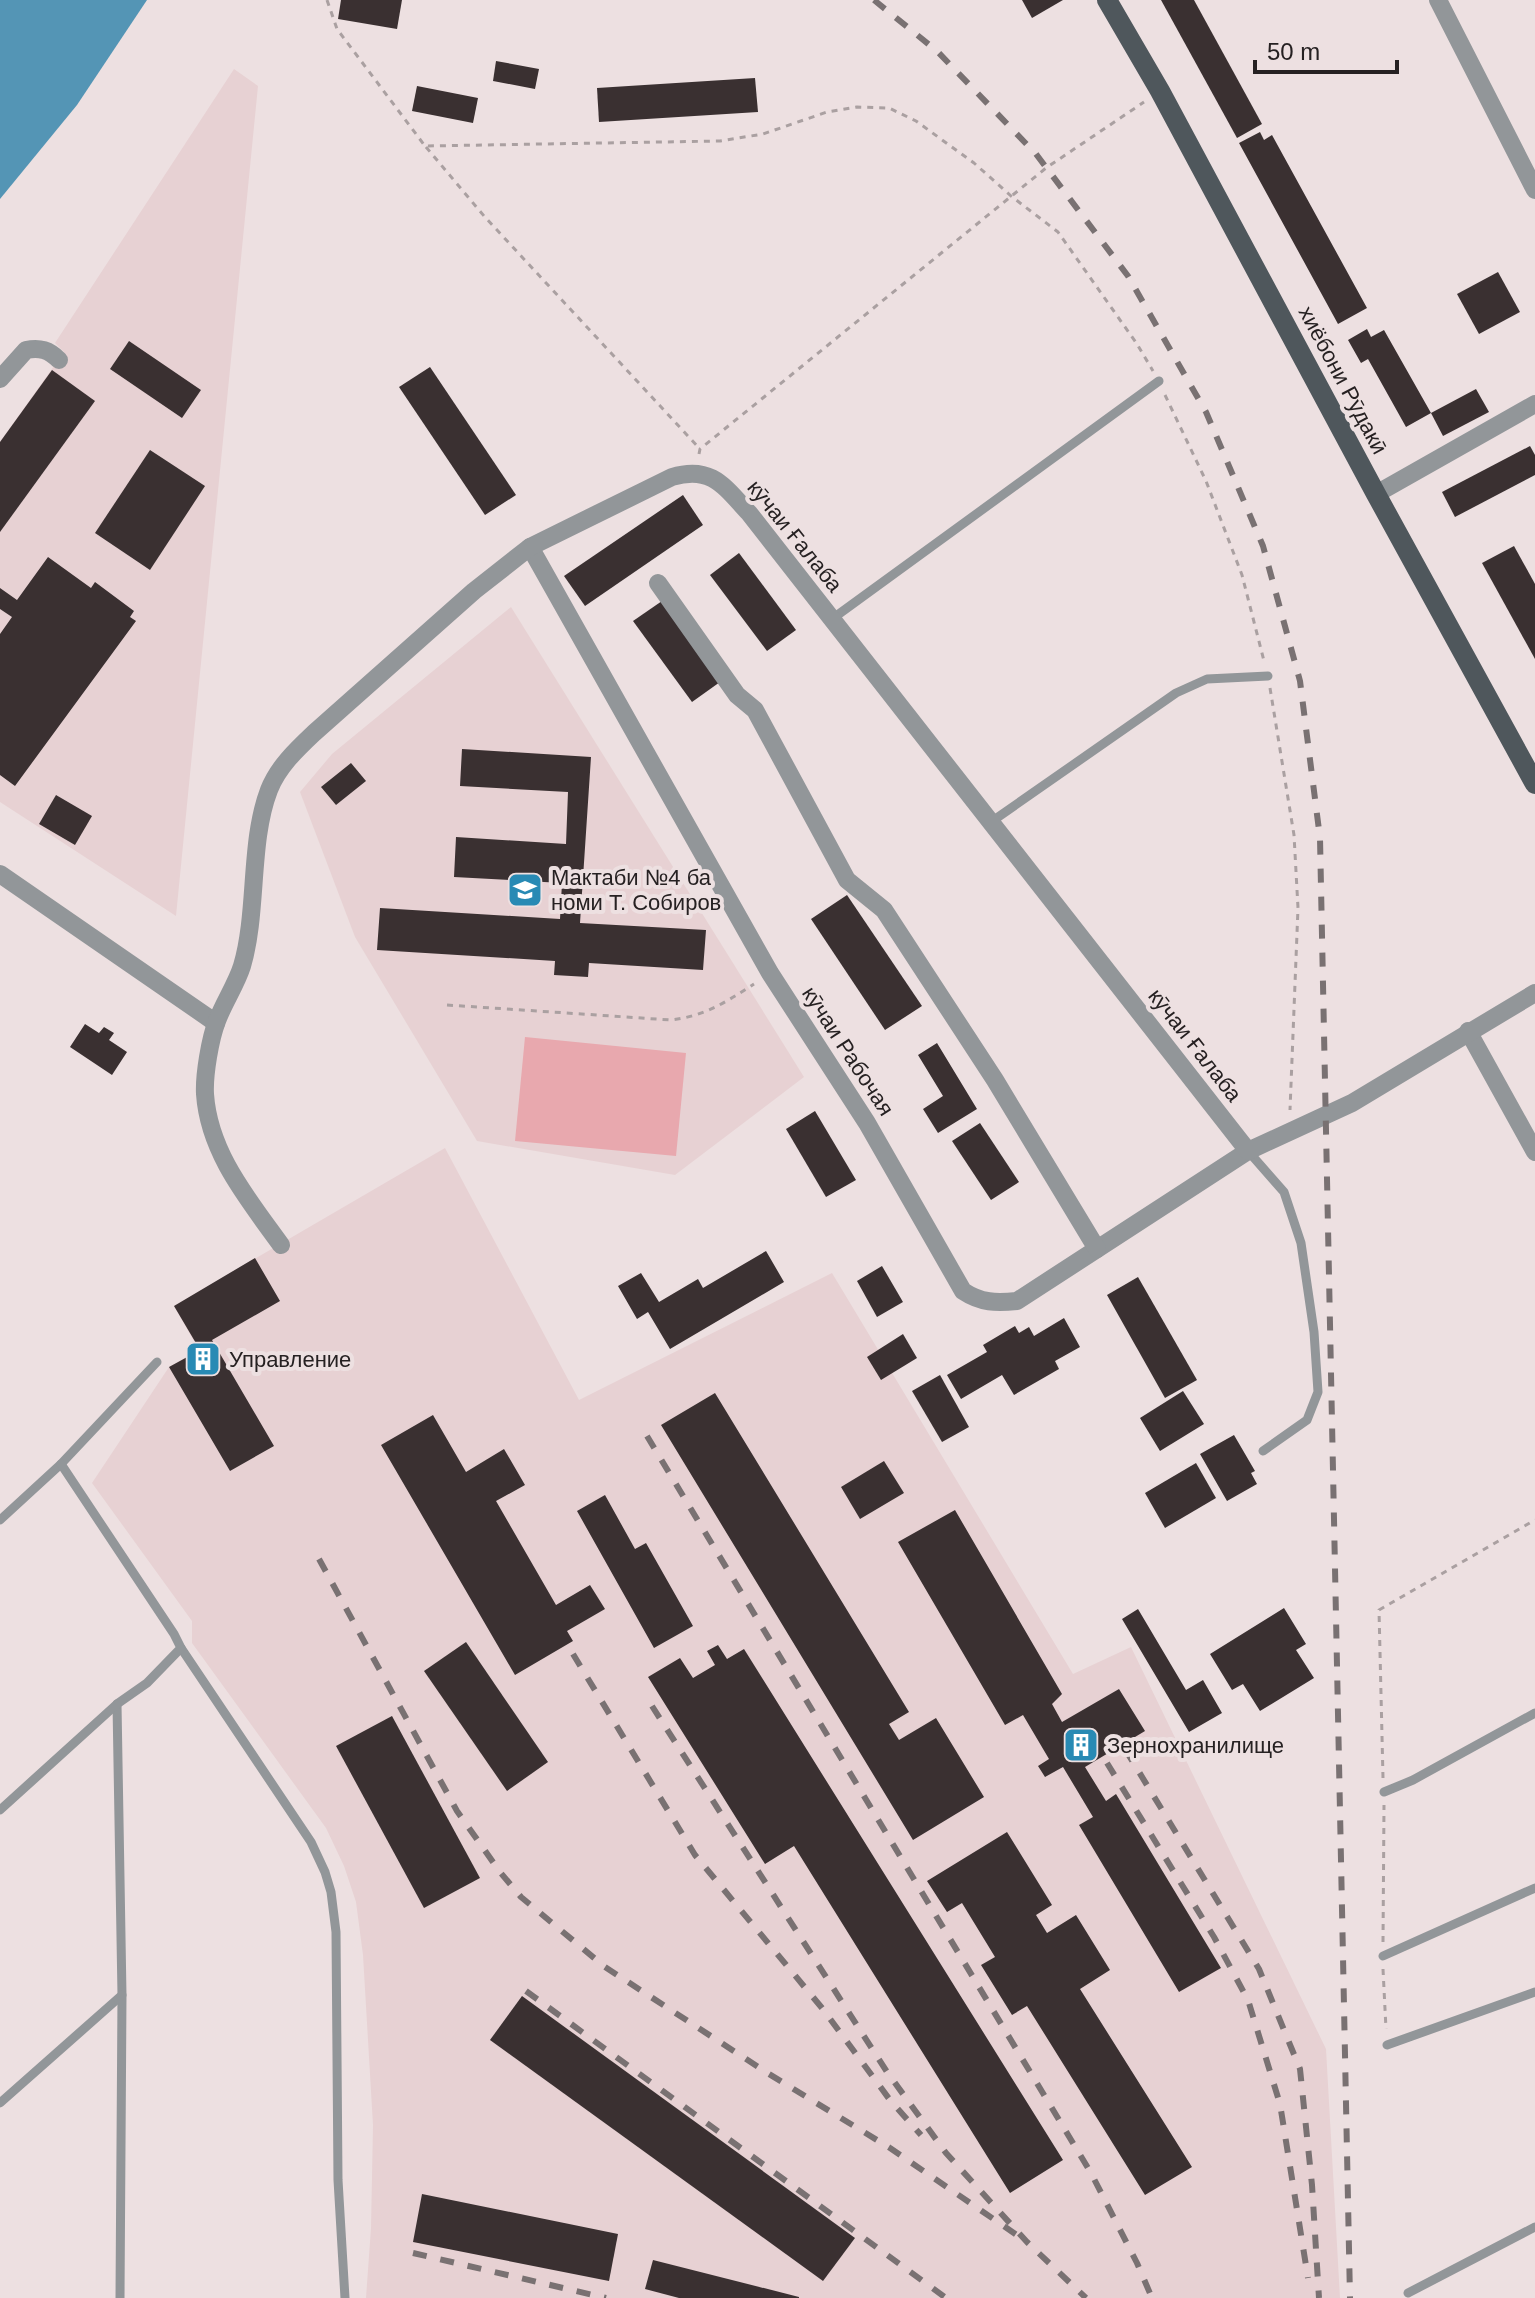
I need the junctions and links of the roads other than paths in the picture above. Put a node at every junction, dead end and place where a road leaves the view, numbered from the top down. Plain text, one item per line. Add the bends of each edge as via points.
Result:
1 (1107, 0) edge
2 (1438, 0) edge
3 (1535, 190) edge
4 (59, 360) dead end
5 (0, 379) edge
6 (1159, 381) road end
7 (1535, 404) edge
8 (1376, 494) junction
9 (530, 547) junction
10 (658, 583) dead end
11 (830, 620) junction
12 (1268, 676) road end
13 (1535, 784) edge
14 (991, 822) junction
15 (0, 874) edge
16 (1535, 993) edge
17 (216, 1023) junction
18 (1468, 1031) junction
19 (1248, 1151) junction
20 (1535, 1152) edge
21 (281, 1245) dead end
22 (1097, 1249) junction
23 (157, 1362) dead end
24 (1263, 1451) dead end
25 (61, 1464) junction
26 (0, 1520) edge
27 (181, 1648) junction
28 (117, 1704) junction
29 (1535, 1713) edge
30 (1384, 1792) road end
31 (0, 1810) edge
32 (1535, 1888) edge
33 (1383, 1956) road end
34 (1535, 1992) edge
35 (122, 1995) junction
36 (1387, 2045) road end
37 (0, 2103) edge
38 (1535, 2227) edge
39 (1408, 2293) dead end
40 (120, 2298) edge
41 (345, 2298) edge

1 - 8 main road, хиёбони Рӯдакӣ
2 - 3 street
4 - 5 street via 43,349 26,350
6 - 11 lane
7 - 8 street
8 - 13 main road, хиёбони Рӯдакӣ
9 - 11 street, кӯчаи Ғалаба via 672,477 688,472 709,475 749,513
9 - 17 street via 289,757 262,811 242,966
9 - 22 street, кӯчаи Рабочая via 770,973 867,1123 963,1291 978,1301 1017,1301
10 - 22 street via 737,695 755,710 847,880 884,910
11 - 14 street, кӯчаи Ғалаба
12 - 14 lane via 1207,679 1176,693
14 - 19 street, кӯчаи Ғалаба
15 - 17 street
16 - 18 street
17 - 21 street via 205,1093 213,1135 230,1174
18 - 19 street via 1352,1103
18 - 20 street
19 - 22 street, кӯчаи Рабочая
19 - 24 lane via 1284,1192 1301,1243 1318,1392 1307,1420
23 - 25 lane
25 - 26 lane
25 - 27 lane
27 - 28 lane
27 - 41 lane via 311,1842 331,1892
28 - 31 lane
28 - 35 lane
29 - 30 lane
32 - 33 lane
34 - 36 lane
35 - 37 lane
35 - 40 lane
38 - 39 lane

